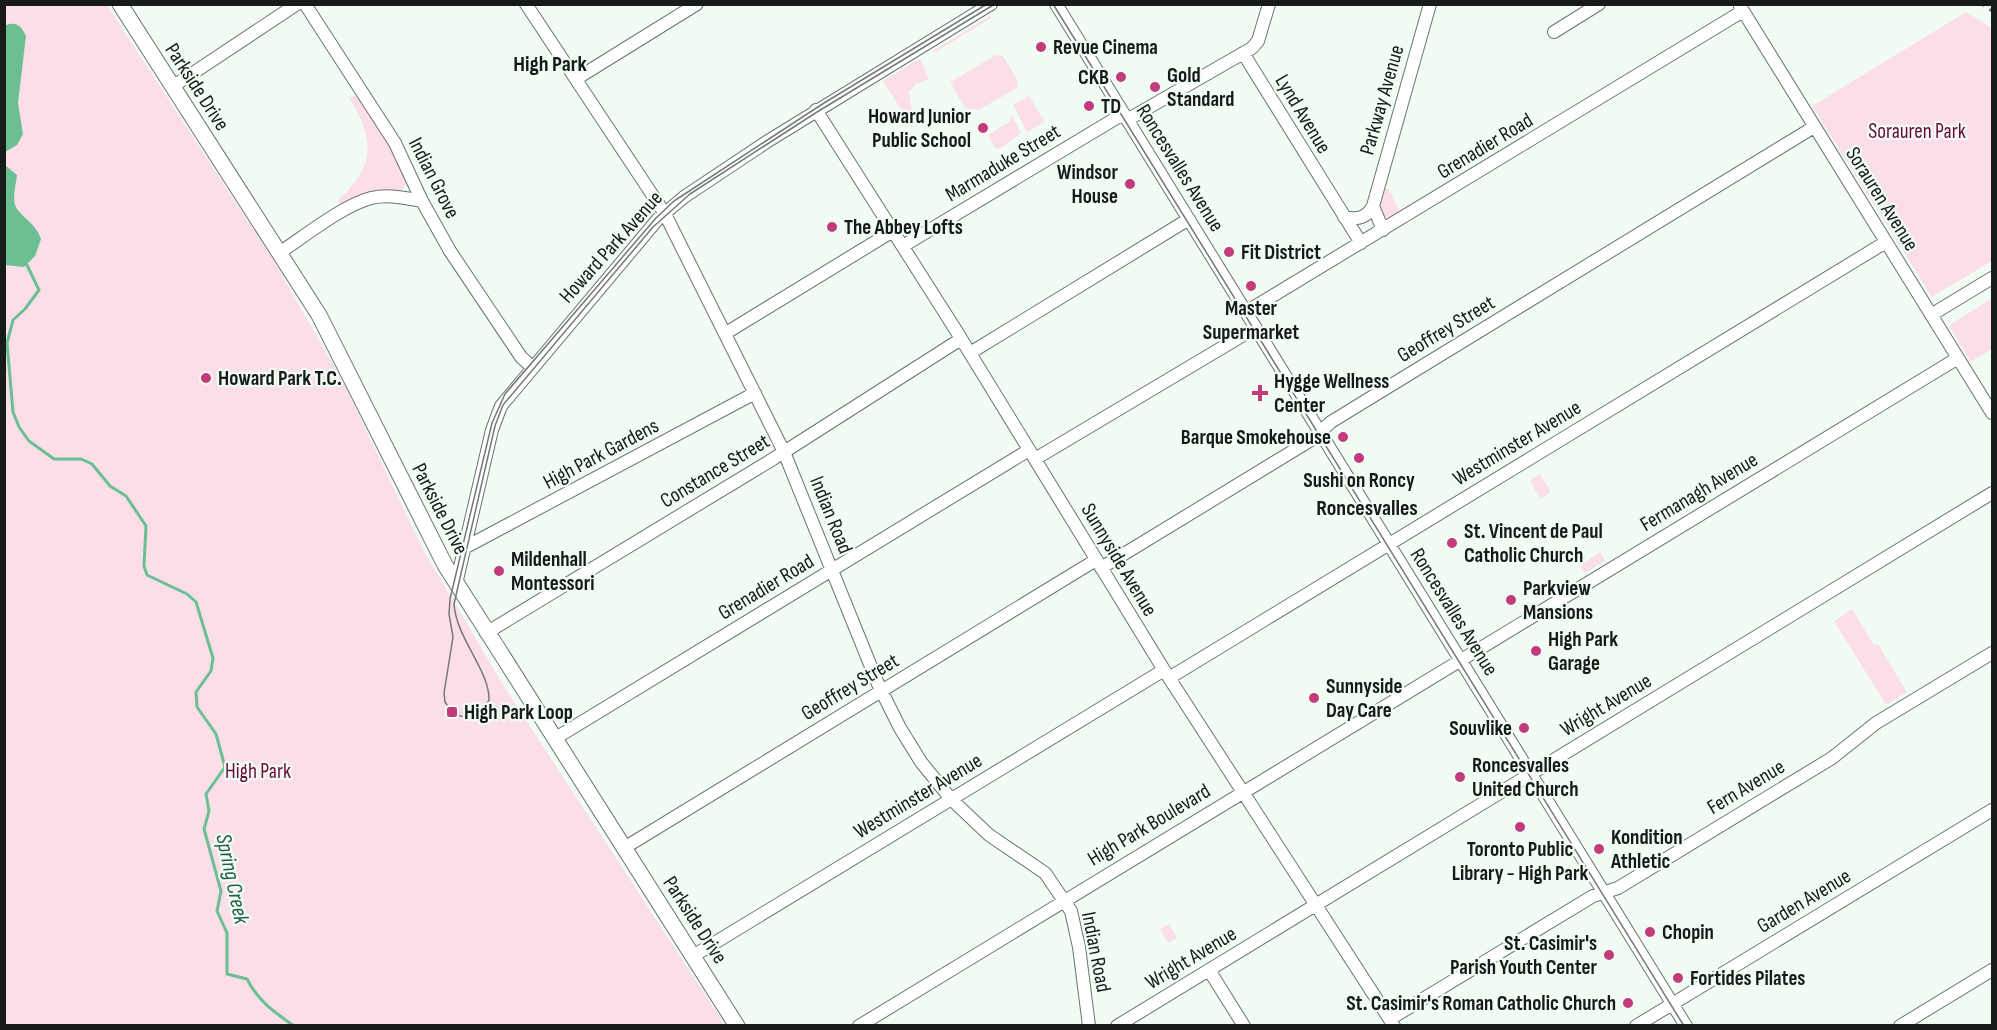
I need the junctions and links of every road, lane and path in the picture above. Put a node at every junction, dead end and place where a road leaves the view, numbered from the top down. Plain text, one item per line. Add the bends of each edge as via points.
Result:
1 (120, 4) edge
2 (297, 4) edge
3 (305, 4) edge
4 (526, 4) edge
5 (697, 4) edge
6 (991, 4) edge
7 (1056, 4) edge
8 (1269, 4) edge
9 (1430, 4) edge
10 (1599, 4) edge
11 (1741, 8) edge
12 (1554, 32) dead end
13 (1243, 53) junction
14 (576, 79) junction
15 (172, 87) junction
16 (816, 110) junction
17 (1125, 117) junction
18 (1814, 127) junction
19 (422, 201) junction
20 (1372, 206) junction
21 (664, 213) junction
22 (1344, 217) junction
23 (1189, 219) junction
24 (1383, 230) junction
25 (893, 231) junction
26 (1886, 242) junction
27 (1361, 243) junction
28 (903, 246) junction
29 (279, 253) junction
30 (1992, 278) edge
31 (1246, 312) junction
32 (1931, 315) junction
33 (1255, 327) junction
34 (726, 333) junction
35 (961, 339) junction
36 (969, 353) junction
37 (1958, 358) junction
38 (531, 367) junction
39 (755, 393) junction
40 (1992, 413) edge
41 (1320, 433) junction
42 (784, 452) junction
43 (1032, 454) junction
44 (1992, 493) edge
45 (1390, 545) junction
46 (464, 548) junction
47 (1099, 564) junction
48 (832, 570) junction
49 (456, 584) junction
50 (486, 633) junction
51 (1992, 653) edge
52 (1460, 659) junction
53 (1166, 674) junction
54 (881, 691) junction
55 (554, 739) junction
56 (1531, 774) junction
57 (1243, 792) junction
58 (951, 799) junction
59 (1992, 810) edge
60 (624, 848) junction
61 (1604, 893) junction
62 (1063, 900) junction
63 (1316, 905) junction
64 (693, 956) junction
65 (1209, 970) junction
66 (1992, 970) edge
67 (1673, 1004) junction
68 (1392, 1022) edge
69 (737, 1026) edge
70 (859, 1026) edge
71 (1089, 1026) edge
72 (1117, 1026) edge
73 (1244, 1026) edge
74 (1636, 1026) edge
75 (1686, 1026) edge
76 (1900, 1026) edge

1 - 15 main road, Parkside Drive
2 - 15 street
3 - 19 street, Indian Grove via 395,142
4 - 14 street, Indian Road
5 - 14 street
6 - 16 street, Howard Park Avenue
7 - 17 street, Roncesvalles Avenue
8 - 13 street via 1258,41
9 - 20 street, Parkway Avenue
10 - 12 street
11 - 18 street, Sorauren Avenue
11 - 24 street, Grenadier Road
13 - 17 street, Marmaduke Street
13 - 22 street, Lynd Avenue
14 - 21 street, Indian Road
15 - 29 main road, Parkside Drive
16 - 21 street, Howard Park Avenue
16 - 25 street, Sunnyside Avenue
17 - 23 street, Roncesvalles Avenue
17 - 28 street, Marmaduke Street
18 - 26 street, Sorauren Avenue
18 - 41 street, Geoffrey Street via 1331,422
19 - 29 street via 398,197 370,199
19 - 38 street, Indian Grove via 450,251
20 - 22 street via 1366,216
20 - 24 street
21 - 34 street, Indian Road
21 - 38 street, Howard Park Avenue
22 - 27 street, Lynd Avenue
23 - 31 street, Roncesvalles Avenue
23 - 36 street
24 - 27 street, Grenadier Road
25 - 28 street, Sunnyside Avenue
25 - 34 street
26 - 32 street, Sorauren Avenue
26 - 45 street, Westminster Avenue
27 - 31 street, Grenadier Road
28 - 35 street, Sunnyside Avenue
29 - 49 main road, Parkside Drive via 319,315
30 - 32 street
31 - 33 street, Roncesvalles Avenue
32 - 37 street, Sorauren Avenue
33 - 41 street, Roncesvalles Avenue
33 - 43 street, Grenadier Road
34 - 39 street, Indian Road
35 - 36 street, Sunnyside Avenue
35 - 42 street, Constance Street
36 - 43 street, Sunnyside Avenue
37 - 40 street, Sorauren Avenue
37 - 52 street, Fermanagh Avenue
38 - 46 street, Howard Park Avenue via 505,399 496,418
39 - 42 street, Indian Road
39 - 46 street, High Park Gardens
41 - 45 street, Roncesvalles Avenue
41 - 47 street, Geoffrey Street
42 - 48 street, Indian Road
42 - 50 street, Constance Street
43 - 47 street, Sunnyside Avenue
43 - 48 street, Grenadier Road
44 - 56 street, Wright Avenue
45 - 52 street, Roncesvalles Avenue
45 - 53 street, Westminster Avenue
46 - 49 street, Howard Park Avenue
47 - 53 street, Sunnyside Avenue
47 - 54 street, Geoffrey Street
48 - 54 street, Indian Road
48 - 55 street, Grenadier Road
49 - 50 main road, Parkside Drive
50 - 55 main road, Parkside Drive
51 - 61 street, Fern Avenue via 1876,723 1832,758
52 - 56 street, Roncesvalles Avenue
52 - 57 street, High Park Boulevard
53 - 57 street, Sunnyside Avenue
53 - 58 street, Westminster Avenue
54 - 58 street, Indian Road via 910,746
54 - 60 street, Geoffrey Street
55 - 60 main road, Parkside Drive
56 - 61 street, Roncesvalles Avenue
56 - 63 street, Wright Avenue
57 - 62 street, High Park Boulevard
57 - 63 street, Sunnyside Avenue
58 - 62 street, Indian Road via 1002,845 1045,873
58 - 64 street, Westminster Avenue
59 - 67 street, Garden Avenue
60 - 64 main road, Parkside Drive
61 - 67 street, Roncesvalles Avenue
61 - 68 street, Fern Avenue via 1593,896
62 - 70 street, High Park Boulevard
62 - 71 street, Indian Road via 1074,922
63 - 65 street, Wright Avenue
63 - 68 street, Sunnyside Avenue
64 - 69 main road, Parkside Drive
65 - 72 street, Wright Avenue
65 - 73 street
66 - 76 street
67 - 74 street, Garden Avenue
67 - 75 street, Roncesvalles Avenue

